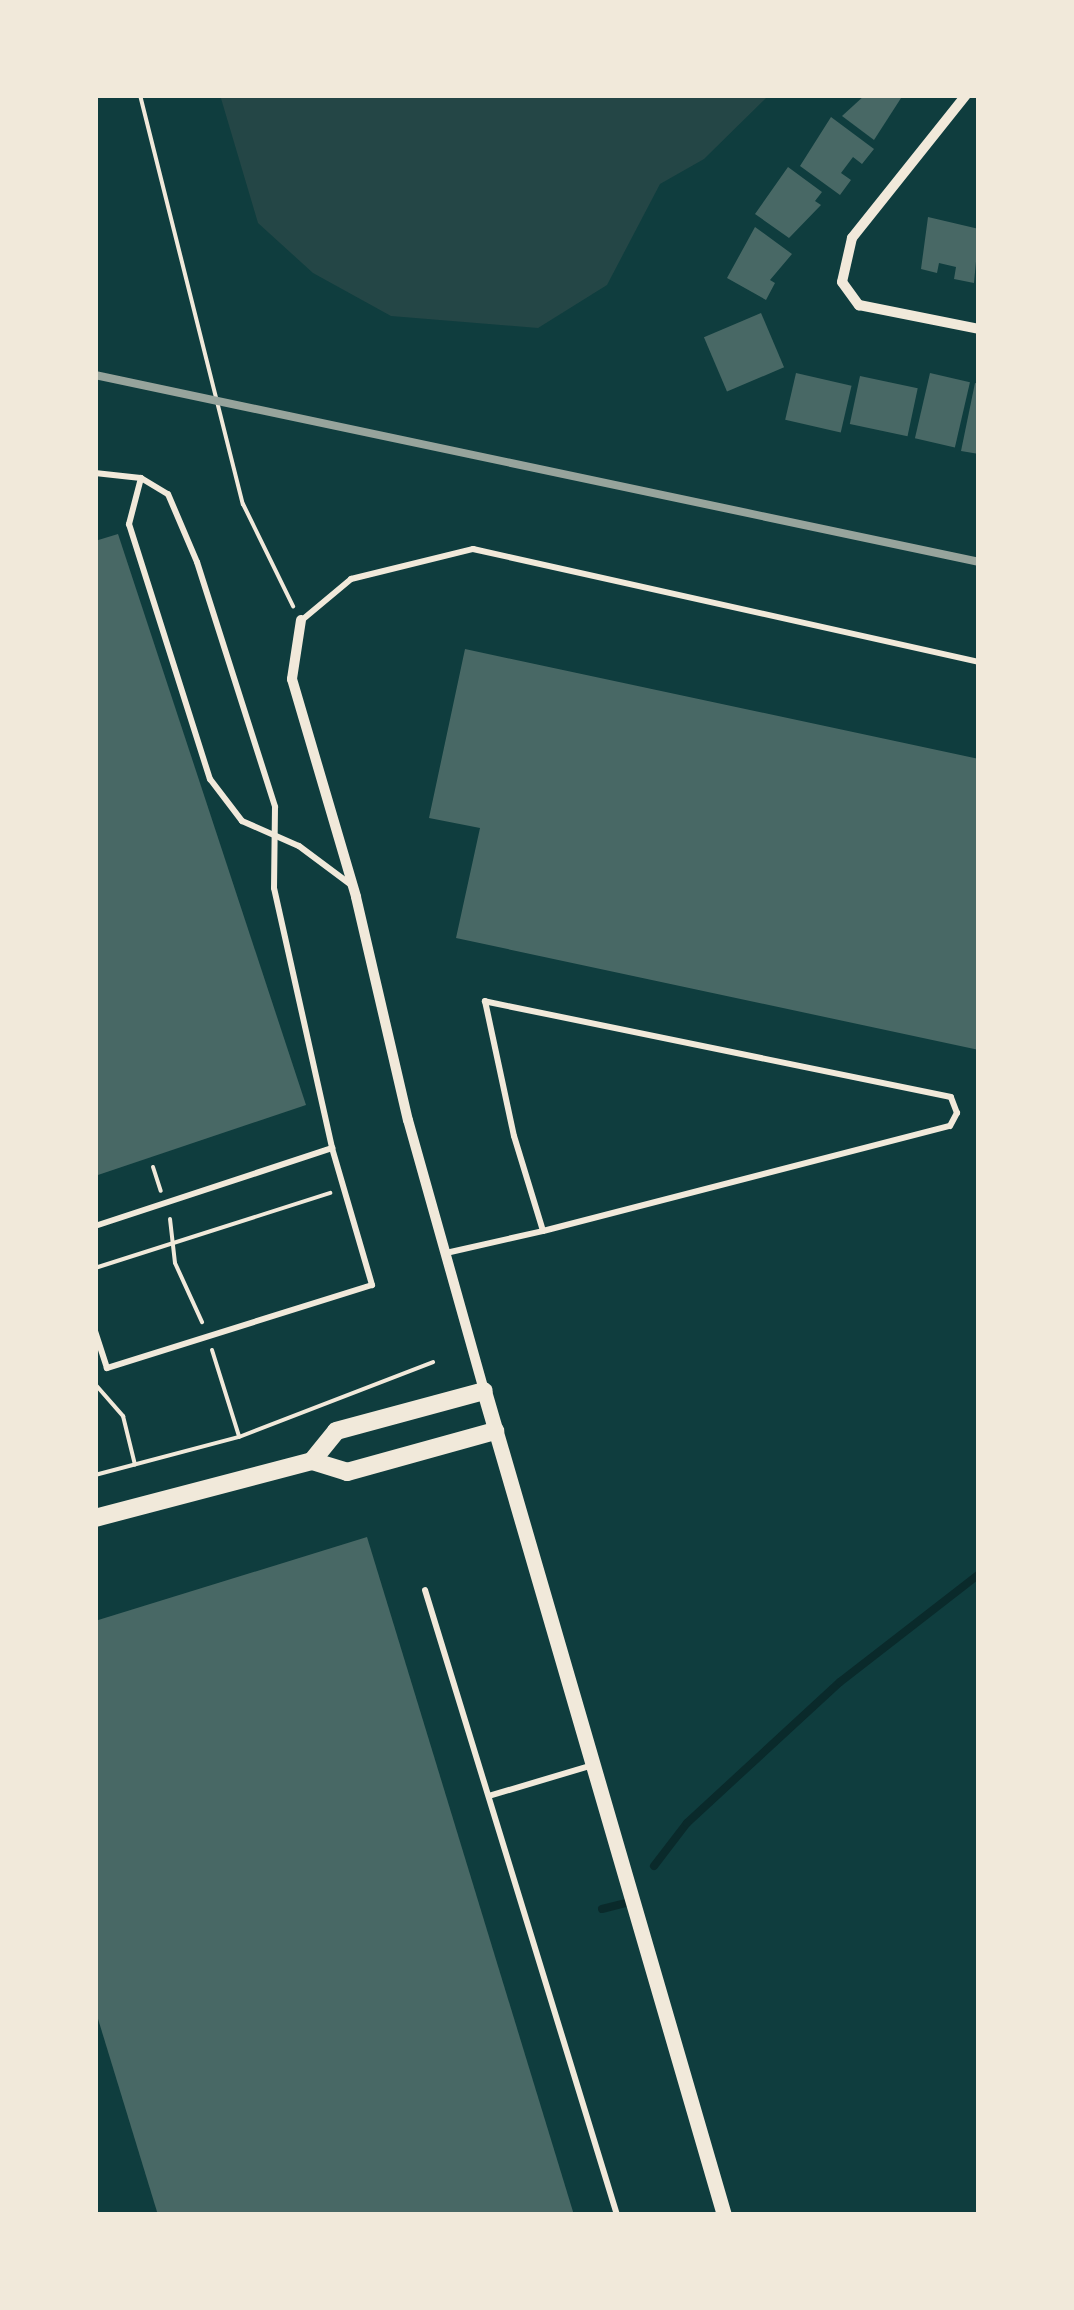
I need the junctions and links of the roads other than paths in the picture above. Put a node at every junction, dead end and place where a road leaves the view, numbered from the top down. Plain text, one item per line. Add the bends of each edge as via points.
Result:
1 (966, 95) edge
2 (979, 329) edge
3 (95, 473) edge
4 (141, 478) junction
5 (301, 620) joint
6 (979, 662) edge
7 (272, 836) junction
8 (353, 886) junction
9 (332, 1148) junction
10 (95, 1226) edge
11 (543, 1231) junction
12 (445, 1253) junction
13 (95, 1330) edge
14 (484, 1390) junction
15 (496, 1431) junction
16 (312, 1461) junction
17 (95, 1518) edge
18 (426, 1590) dead end
19 (596, 1764) junction
20 (489, 1796) junction
21 (617, 2215) edge
22 (724, 2215) edge

1 - 2 street via 852,238 843,262 846,295 859,305
3 - 4 lane
4 - 7 lane via 168,494 197,562 275,808
4 - 7 lane via 129,524 210,779 242,822
5 - 6 lane via 351,579 473,550
5 - 8 street via 292,678
7 - 8 lane via 299,846
7 - 9 lane via 274,888
8 - 12 street
9 - 10 lane
9 - 13 lane via 372,1285 107,1368
11 - 11 lane via 950,1126 958,1113 951,1096 485,1001
11 - 12 lane
12 - 14 street
14 - 15 street
14 - 16 main road via 336,1431
15 - 16 main road via 347,1472
15 - 19 street
16 - 17 main road
18 - 20 lane
19 - 20 lane
19 - 22 street
20 - 21 lane

